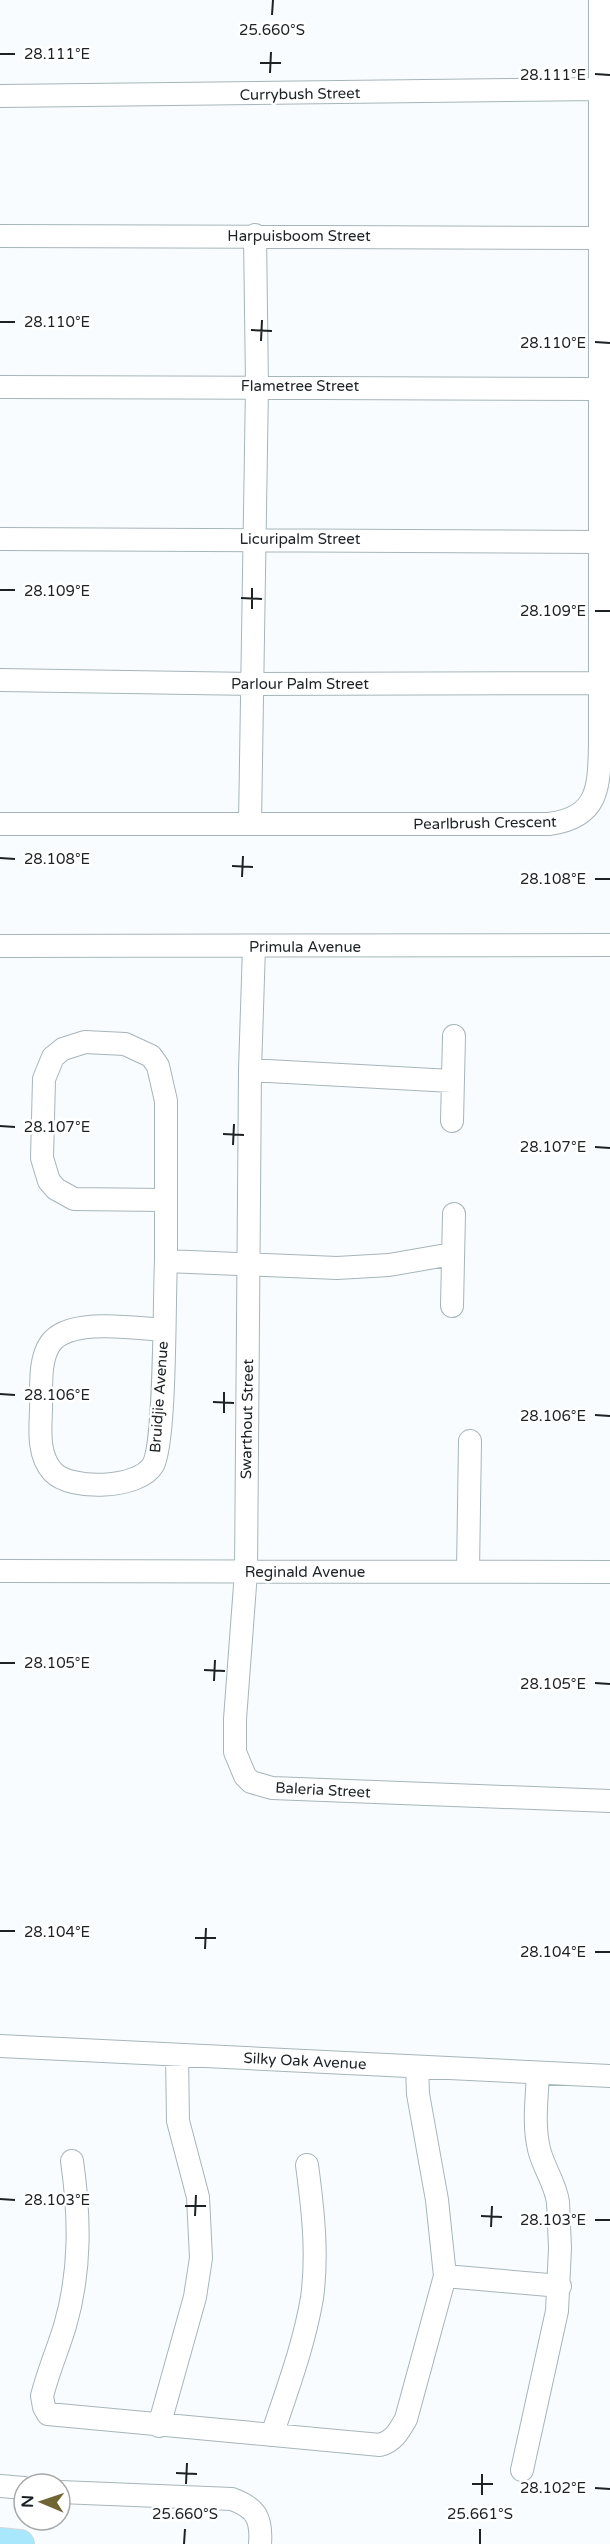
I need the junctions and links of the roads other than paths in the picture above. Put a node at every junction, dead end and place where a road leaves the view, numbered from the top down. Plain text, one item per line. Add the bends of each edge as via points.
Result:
1 (600, 0) edge
2 (599, 89) junction
3 (0, 96) edge
4 (255, 235) junction
5 (0, 236) edge
6 (599, 238) junction
7 (257, 386) junction
8 (0, 387) edge
9 (600, 388) junction
10 (0, 539) edge
11 (255, 539) junction
12 (599, 542) junction
13 (0, 680) edge
14 (600, 683) junction
15 (254, 684) junction
16 (0, 824) edge
17 (250, 824) junction
18 (610, 945) edge
19 (0, 946) edge
20 (254, 947) junction
21 (454, 1036) dead end
22 (250, 1070) junction
23 (452, 1081) junction
24 (452, 1121) dead end
25 (164, 1200) junction
26 (454, 1214) dead end
27 (453, 1254) junction
28 (166, 1261) junction
29 (249, 1265) junction
30 (452, 1306) dead end
31 (163, 1330) junction
32 (470, 1441) dead end
33 (0, 1571) edge
34 (468, 1571) junction
35 (246, 1572) junction
36 (610, 1572) edge
37 (610, 1801) edge
38 (0, 2046) edge
39 (177, 2055) junction
40 (417, 2067) junction
41 (538, 2073) junction
42 (610, 2076) edge
43 (72, 2161) dead end
44 (307, 2165) dead end
45 (445, 2276) junction
46 (560, 2286) junction
47 (159, 2426) junction
48 (272, 2435) junction
49 (522, 2470) dead end
50 (72, 2492) edge
51 (0, 2542) edge
52 (20, 2544) edge
53 (260, 2544) edge

1 - 2 street, Pearlbrush Crescent
2 - 3 street, Currybush Street
2 - 6 street, Pearlbrush Crescent
4 - 5 street, Harpuisboom Street
4 - 6 street, Harpuisboom Street
4 - 7 street
6 - 9 street, Pearlbrush Crescent
7 - 8 street, Flametree Street
7 - 9 street, Flametree Street
7 - 11 street
9 - 12 street, Pearlbrush Crescent
10 - 11 street, Licuripalm Street
11 - 12 street, Licuripalm Street
11 - 15 street
12 - 14 street, Pearlbrush Crescent
13 - 15 street, Parlour Palm Street
14 - 15 street, Parlour Palm Street
14 - 17 street, Pearlbrush Crescent via 599,771 590,807 578,817 549,824
15 - 17 street
16 - 17 street, Pearlbrush Crescent
18 - 20 street, Primula Avenue
19 - 20 street, Primula Avenue
20 - 22 street, Swarthout Street
21 - 23 street
22 - 23 street
22 - 29 street, Swarthout Street
23 - 24 street
25 - 25 street, Bruidjie Avenue via 166,1101 158,1066 151,1056 125,1044 85,1042 63,1048 53,1057 44,1079 42,1158 49,1181 74,1199
25 - 28 street, Bruidjie Avenue
26 - 27 street
27 - 29 street via 363,1268
27 - 30 street
28 - 29 street
28 - 31 street, Bruidjie Avenue
29 - 35 street, Swarthout Street
31 - 31 street, Bruidjie Avenue via 160,1423 154,1464 141,1477 125,1482 76,1483 55,1474 42,1451 40,1422 43,1363 49,1345 57,1337 81,1328
32 - 34 street
33 - 35 street, Reginald Avenue
34 - 35 street, Reginald Avenue
34 - 36 street, Reginald Avenue
35 - 37 street, Baleria Street via 235,1752 251,1782 272,1788
38 - 39 street, Silky Oak Avenue
39 - 40 street, Silky Oak Avenue
39 - 47 street via 178,2121 198,2197 201,2258 195,2297
40 - 41 street, Silky Oak Avenue
40 - 45 street
41 - 42 street, Silky Oak Avenue
41 - 46 street via 537,2137 558,2202
43 - 47 street via 78,2206 78,2254 65,2325 44,2388 44,2407 48,2414 57,2417
44 - 48 street via 315,2248 312,2299
45 - 46 street
45 - 48 street via 406,2419 389,2442 364,2446
46 - 49 street
47 - 48 street
50 - 53 street via 232,2499 255,2511 261,2522
51 - 52 main road

